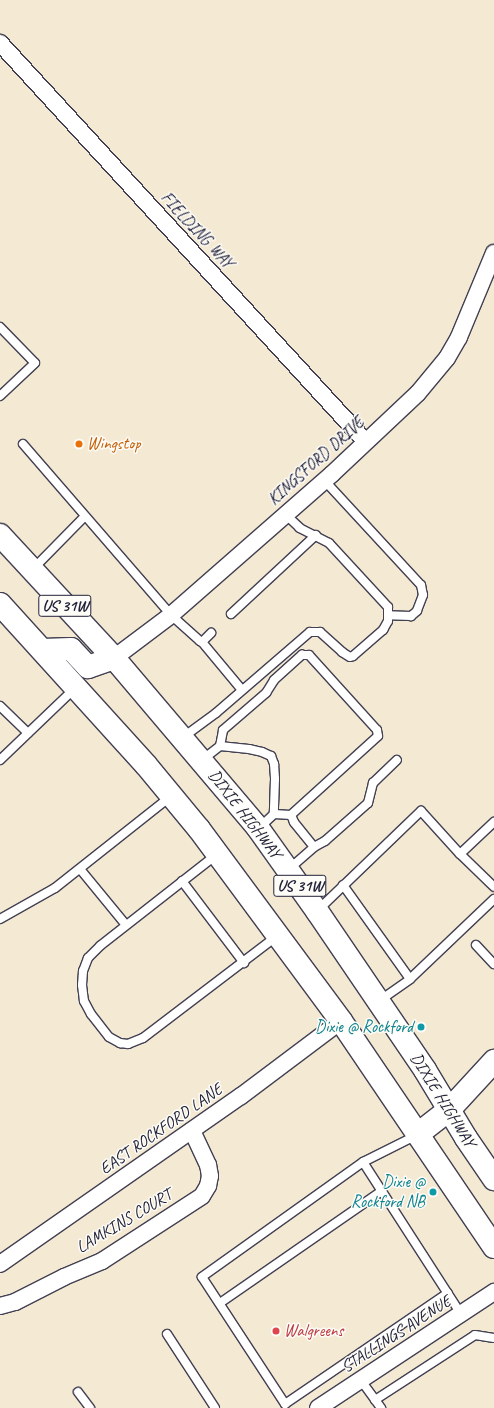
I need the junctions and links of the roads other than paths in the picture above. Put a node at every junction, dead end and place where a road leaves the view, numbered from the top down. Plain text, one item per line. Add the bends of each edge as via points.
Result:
1 (0, 43) edge
2 (494, 253) edge
3 (0, 327) edge
4 (0, 396) edge
5 (366, 442) junction
6 (23, 444) dead end
7 (324, 480) junction
8 (285, 514) junction
9 (85, 516) junction
10 (316, 535) junction
11 (0, 536) edge
12 (32, 570) junction
13 (3, 611) edge
14 (232, 614) dead end
15 (171, 615) junction
16 (388, 615) junction
17 (212, 633) dead end
18 (202, 642) junction
19 (42, 650) junction
20 (114, 658) junction
21 (76, 687) junction
22 (242, 690) junction
23 (0, 706) edge
24 (28, 733) junction
25 (182, 738) junction
26 (220, 746) junction
27 (0, 760) edge
28 (202, 760) junction
29 (397, 760) dead end
30 (172, 796) junction
31 (274, 814) junction
32 (291, 815) junction
33 (493, 825) edge
34 (258, 828) junction
35 (314, 848) junction
36 (217, 854) junction
37 (460, 854) junction
38 (80, 869) junction
39 (288, 870) junction
40 (182, 881) junction
41 (343, 886) junction
42 (494, 887) edge
43 (494, 898) edge
44 (317, 911) junction
45 (0, 919) edge
46 (126, 925) junction
47 (278, 936) junction
48 (476, 945) dead end
49 (244, 963) junction
50 (494, 964) edge
51 (410, 979) junction
52 (378, 1001) junction
53 (341, 1021) junction
54 (494, 1061) edge
55 (449, 1110) junction
56 (192, 1130) junction
57 (418, 1134) junction
58 (363, 1162) junction
59 (494, 1177) edge
60 (382, 1191) junction
61 (494, 1246) edge
62 (0, 1264) edge
63 (494, 1292) edge
64 (448, 1293) junction
65 (220, 1303) junction
66 (0, 1306) edge
67 (461, 1314) junction
68 (167, 1334) dead end
69 (494, 1338) edge
70 (360, 1379) junction
71 (78, 1392) dead end
72 (375, 1400) junction
73 (90, 1408) edge
74 (215, 1408) edge
75 (318, 1408) edge
76 (381, 1408) edge

1 - 5 street, FIELDING WAY
2 - 5 street, KINGSFORD DRIVE via 467,321 447,358 418,393
3 - 4 lane via 34,363
5 - 7 street, KINGSFORD DRIVE
6 - 9 lane
7 - 8 street, KINGSFORD DRIVE
7 - 16 lane via 421,585 423,595 417,611 411,616
8 - 10 lane via 300,528
8 - 15 street, KINGSFORD DRIVE
9 - 12 lane
9 - 15 lane
10 - 14 lane
10 - 16 lane via 329,543 388,607
11 - 12 main road, DIXIE HIGHWAY / US 31W
12 - 20 main road, DIXIE HIGHWAY / US 31W
13 - 19 main road, US 31W
15 - 18 lane
15 - 20 street, KINGSFORD DRIVE
16 - 22 lane via 383,630 353,656 342,652 320,632 310,632
17 - 18 lane
18 - 22 lane
19 - 20 main road via 71,649 88,667
19 - 21 main road, US 31W
20 - 25 main road, DIXIE HIGHWAY / US 31W
21 - 24 lane
21 - 30 main road, US 31W
22 - 25 lane
23 - 24 lane
24 - 27 lane
25 - 28 main road, DIXIE HIGHWAY / US 31W
26 - 28 lane
26 - 31 lane via 249,748 271,756 275,779
26 - 32 lane via 223,730 266,693 274,680 302,655 308,655 377,730 378,736
28 - 34 main road, DIXIE HIGHWAY / US 31W
29 - 35 lane via 373,783 368,803
30 - 36 main road, US 31W
30 - 38 lane
31 - 32 lane
31 - 34 lane
32 - 35 lane
33 - 37 lane
34 - 39 main road, DIXIE HIGHWAY / US 31W
35 - 39 lane
36 - 40 lane
36 - 47 main road, US 31W
37 - 41 lane via 421,811
37 - 42 lane
38 - 45 lane via 55,888
38 - 46 lane
39 - 44 main road, DIXIE HIGHWAY / US 31W
40 - 46 lane
40 - 49 lane
41 - 44 lane
41 - 51 lane
43 - 51 lane
44 - 52 main road, DIXIE HIGHWAY / US 31W
46 - 49 lane via 88,958 82,984 84,1001 91,1014 110,1037 120,1043 128,1044 143,1038
47 - 49 lane
47 - 53 main road, US 31W
48 - 50 lane
51 - 52 lane
52 - 55 main road, DIXIE HIGHWAY / US 31W
53 - 56 street, EAST ROCKFORD LANE via 242,1096
53 - 57 main road, US 31W
54 - 55 main road
55 - 57 main road
55 - 59 main road, DIXIE HIGHWAY / US 31W
56 - 62 street, EAST ROCKFORD LANE
56 - 66 street, LAMKINS COURT via 208,1165 210,1176 202,1196 102,1262 64,1277 15,1302
57 - 58 lane
57 - 61 main road, US 31W
58 - 60 lane
58 - 65 lane via 202,1277
60 - 64 lane
60 - 65 lane
63 - 67 street, STALLINGS AVENUE
64 - 65 lane via 285,1404
64 - 67 lane
67 - 70 street, STALLINGS AVENUE
68 - 74 lane
69 - 72 lane via 475,1335
70 - 72 lane
70 - 75 street, STALLINGS AVENUE
71 - 73 lane
72 - 76 lane

